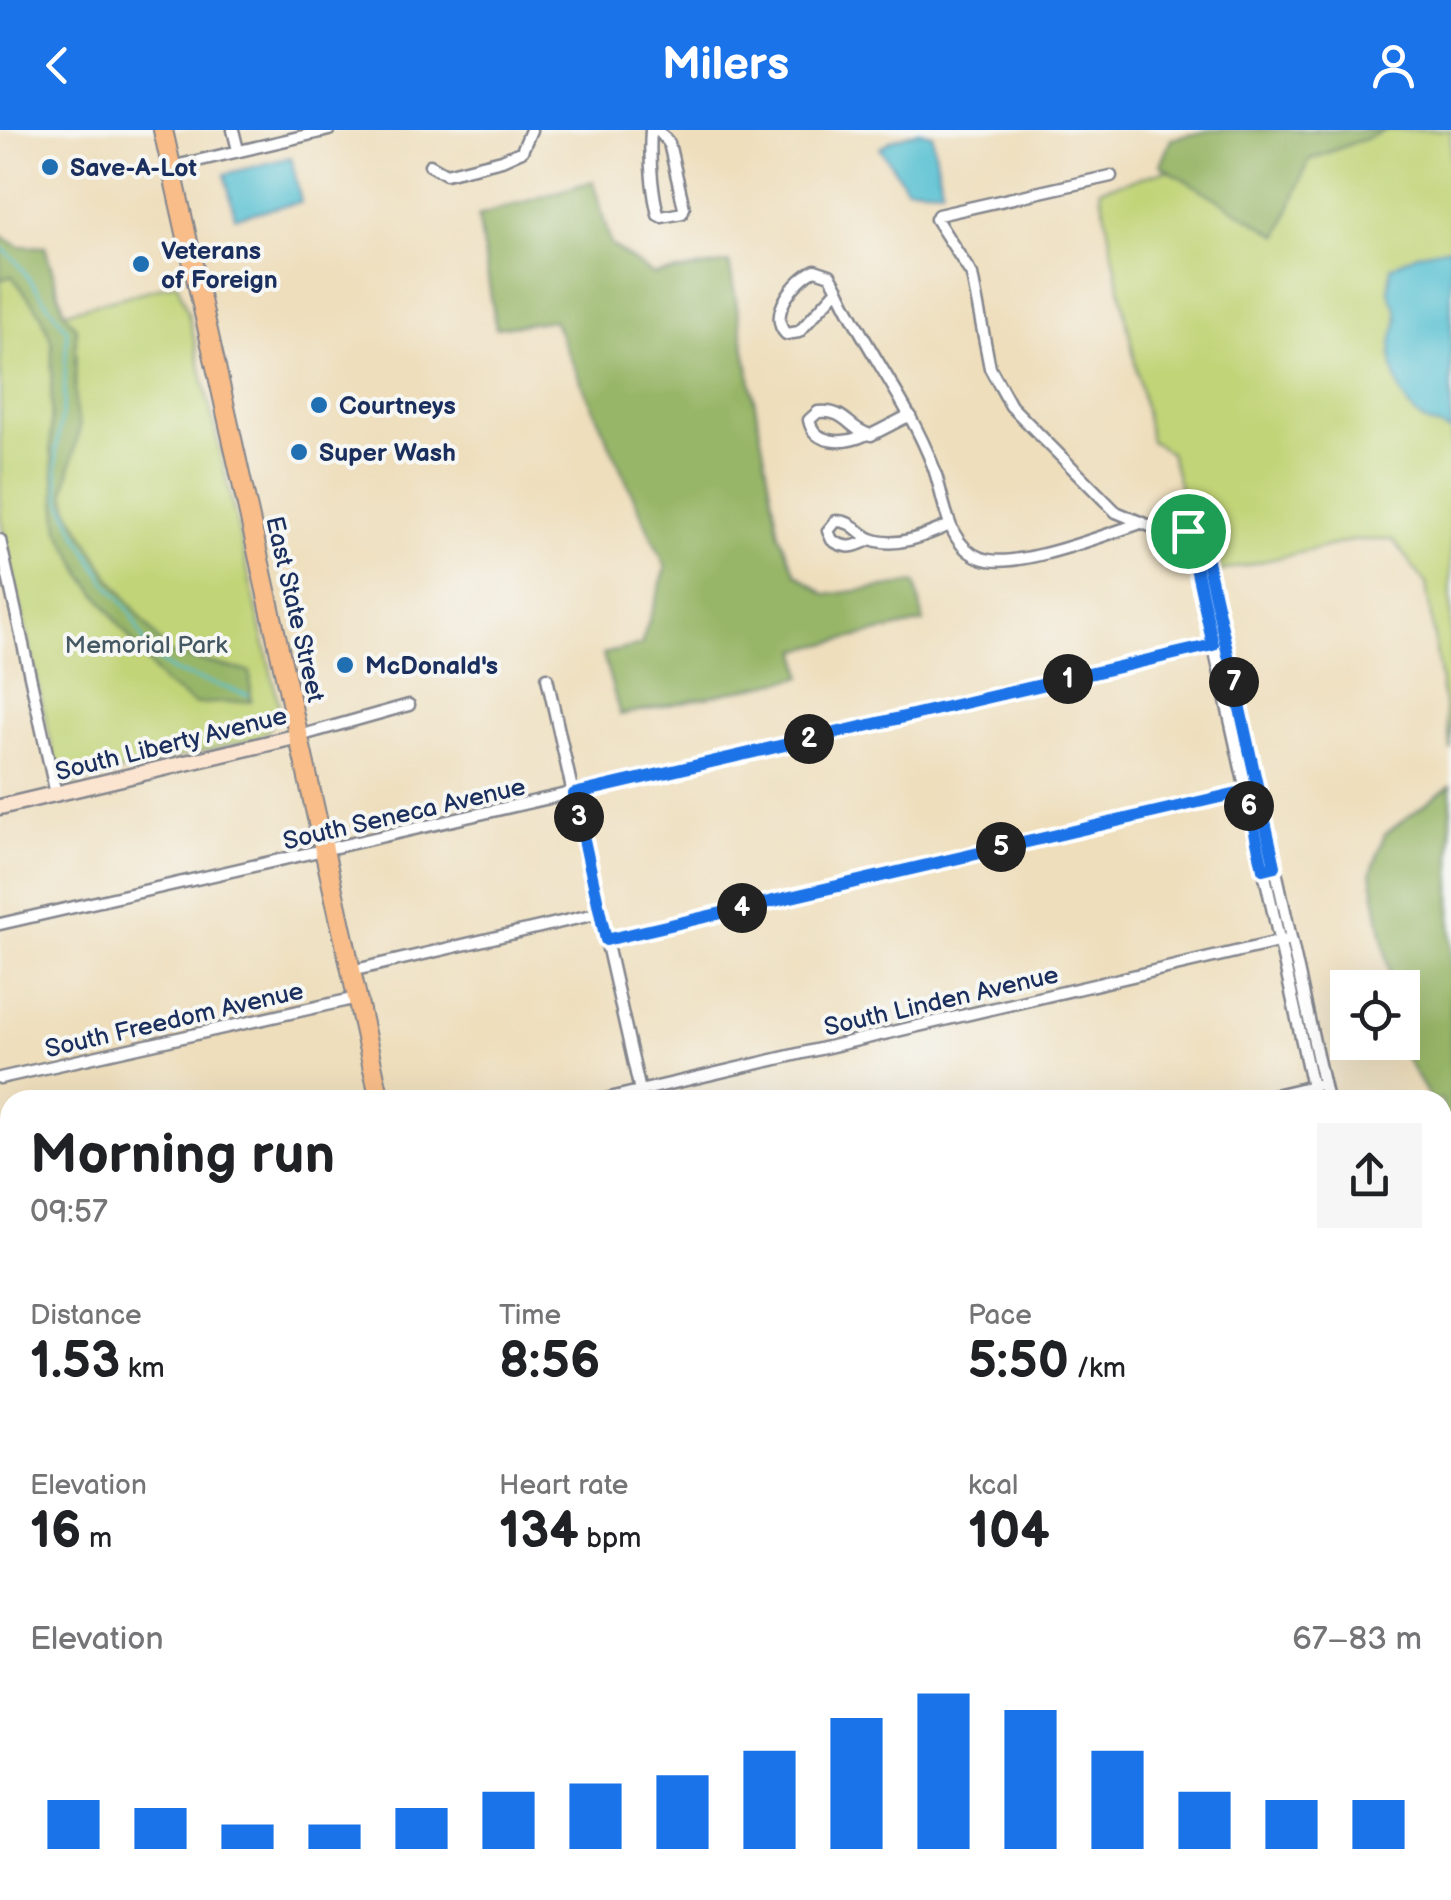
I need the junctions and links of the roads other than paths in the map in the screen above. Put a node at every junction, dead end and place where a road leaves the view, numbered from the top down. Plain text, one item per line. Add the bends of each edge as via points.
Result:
1 (163, 130) edge
2 (233, 130) edge
3 (329, 130) edge
4 (530, 130) edge
5 (654, 130) edge
6 (238, 150) junction
7 (430, 166) dead end
8 (171, 167) junction
9 (1112, 176) dead end
10 (838, 289) junction
11 (910, 415) junction
12 (866, 435) junction
13 (1138, 524) junction
14 (950, 525) junction
15 (871, 538) dead end
16 (0, 540) edge
17 (1219, 644) junction
18 (547, 678) dead end
19 (409, 706) dead end
20 (299, 736) junction
21 (1252, 790) junction
22 (56, 794) junction
23 (574, 794) junction
24 (0, 807) edge
25 (325, 852) junction
26 (600, 913) junction
27 (0, 924) edge
28 (606, 940) junction
29 (1285, 941) junction
30 (351, 971) junction
31 (357, 998) junction
32 (0, 1078) edge
33 (1317, 1085) junction
34 (378, 1090) edge
35 (640, 1090) edge
36 (662, 1090) edge
37 (1296, 1090) edge
38 (1316, 1090) edge
39 (1320, 1090) edge

1 - 8 highway, East State Street
2 - 6 street
3 - 6 street
4 - 7 street via 522,151 502,160 446,174
5 - 5 street via 648,162 662,218 684,208 668,143
6 - 8 street
8 - 20 highway, East State Street
9 - 13 street via 936,218 972,276 990,368 1005,398 1104,502
10 - 10 street via 825,272 803,276 778,315 781,330 798,332
10 - 11 street
11 - 12 street
11 - 14 street
12 - 12 street via 826,440 809,420 831,411
13 - 14 street via 1070,547 995,561 966,550
13 - 17 street via 1194,530
14 - 15 street via 915,538
16 - 22 street
17 - 21 street
17 - 23 street, South Seneca Avenue
18 - 23 street
19 - 20 street, South Liberty Avenue
20 - 22 street, South Liberty Avenue
20 - 25 highway, East State Street
21 - 28 street
21 - 29 street
22 - 24 street, South Liberty Avenue
23 - 25 street, South Seneca Avenue
23 - 26 street
25 - 27 street, South Seneca Avenue
25 - 30 highway, East State Street
26 - 28 street
26 - 30 street
28 - 35 street
29 - 33 street
29 - 36 street, South Linden Avenue
30 - 31 highway, East State Street
31 - 32 street, South Freedom Avenue
31 - 34 highway, East State Street
33 - 37 street
33 - 38 street
33 - 39 street

